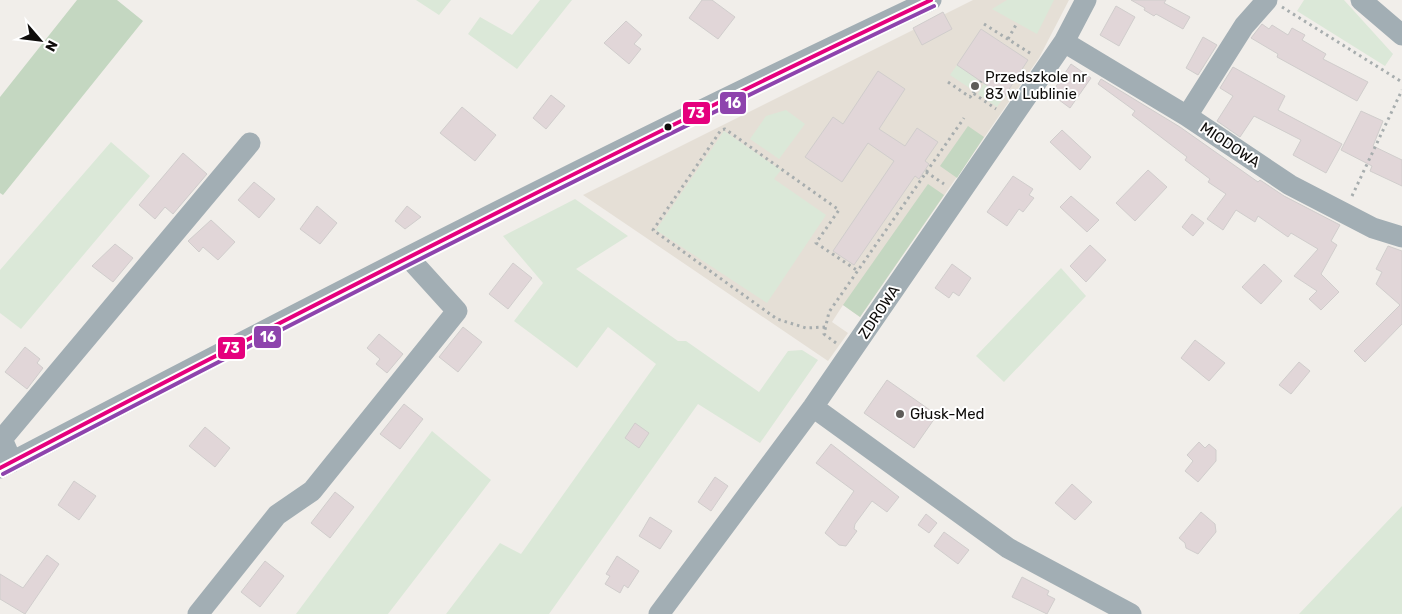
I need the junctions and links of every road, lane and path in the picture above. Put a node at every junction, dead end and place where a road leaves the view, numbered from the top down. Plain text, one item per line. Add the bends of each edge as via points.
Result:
1 (931, 0) edge
2 (1086, 0) edge
3 (1361, 0) edge
4 (1273, 3) edge
5 (1017, 23) dead end
6 (984, 24) dead end
7 (1402, 35) edge
8 (1008, 39) junction
9 (1064, 42) junction
10 (1039, 58) dead end
11 (981, 81) dead end
12 (948, 82) dead end
13 (1402, 82) edge
14 (1402, 90) edge
15 (973, 93) junction
16 (1002, 113) dead end
17 (1187, 116) junction
18 (964, 118) dead end
19 (250, 142) dead end
20 (926, 172) junction
21 (950, 187) dead end
22 (1344, 213) junction
23 (1402, 237) edge
24 (408, 257) junction
25 (858, 271) junction
26 (825, 328) junction
27 (838, 344) dead end
28 (814, 407) junction
29 (6, 465) edge
30 (198, 614) edge
31 (659, 614) edge
32 (1131, 614) edge

1 - 24 street via 716,102
2 - 9 street, ZDROWA
3 - 7 street
4 - 13 path
4 - 17 street via 1244,26
5 - 8 path
6 - 8 path
8 - 10 path
9 - 17 street, MIODOWA
9 - 28 street, ZDROWA
11 - 15 path
12 - 15 path via 970,97
14 - 22 path
15 - 16 path
17 - 22 street, MIODOWA via 1290,185
18 - 20 path
19 - 29 street via 2,439
20 - 21 path
20 - 25 path
22 - 23 street, MIODOWA via 1373,228
24 - 29 street
24 - 30 street via 457,311 312,491 277,515
25 - 26 path via 829,312
25 - 26 path via 816,243 839,210 725,129 721,130 653,230 777,319 806,328
26 - 27 path via 824,334
28 - 31 street, ZDROWA
28 - 32 street via 1008,548

